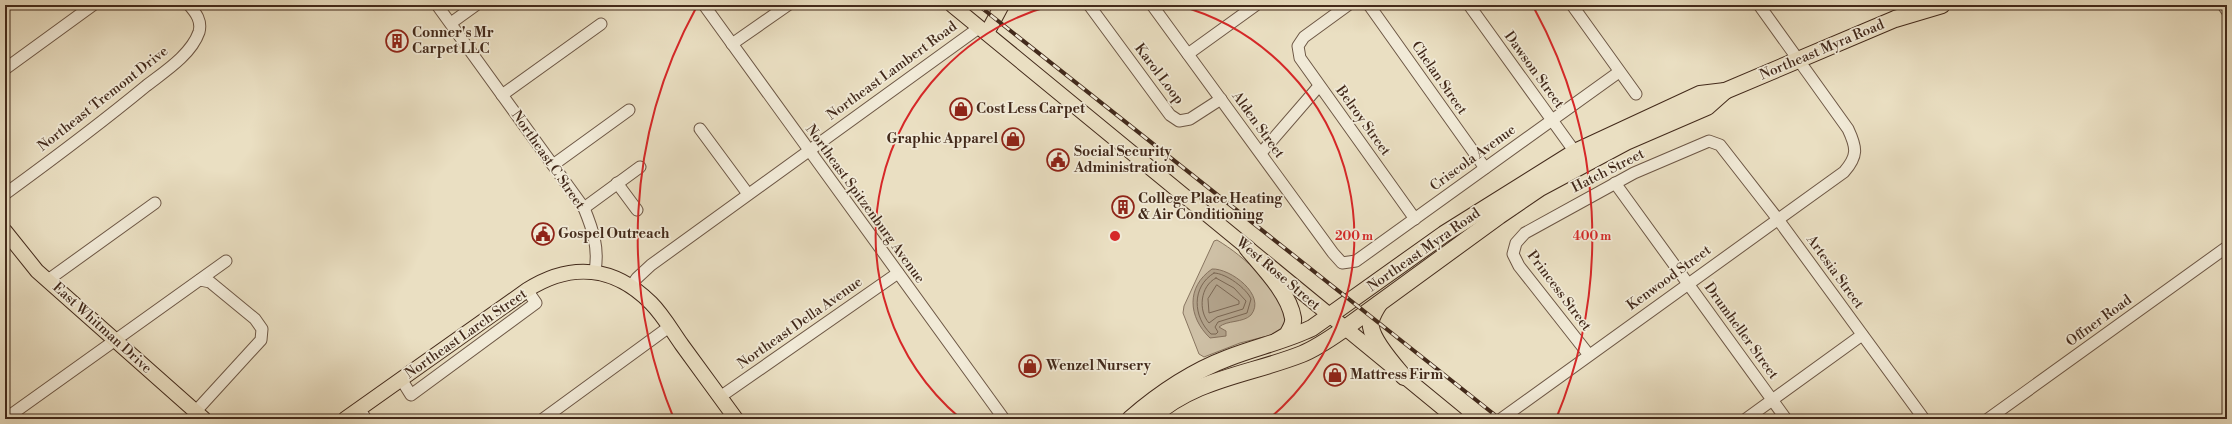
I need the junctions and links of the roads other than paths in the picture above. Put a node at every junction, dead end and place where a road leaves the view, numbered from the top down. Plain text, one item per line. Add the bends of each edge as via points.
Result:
1 (93, 5) edge
2 (189, 5) edge
3 (437, 5) edge
4 (476, 5) edge
5 (704, 5) edge
6 (788, 5) edge
7 (952, 5) edge
8 (1002, 5) edge
9 (1089, 5) edge
10 (1152, 5) edge
11 (1256, 5) edge
12 (1348, 5) edge
13 (1369, 5) edge
14 (1469, 5) edge
15 (1572, 5) edge
16 (1759, 5) edge
17 (1942, 5) edge
18 (2223, 5) edge
19 (2227, 11) edge
20 (450, 23) junction
21 (601, 24) dead end
22 (983, 30) junction
23 (732, 44) junction
24 (1188, 54) junction
25 (1800, 60) junction
26 (5, 69) edge
27 (1619, 72) junction
28 (1319, 86) junction
29 (1725, 91) junction
30 (1636, 94) dead end
31 (502, 95) junction
32 (1221, 99) junction
33 (629, 110) dead end
34 (1552, 120) junction
35 (700, 129) dead end
36 (1720, 145) joint
37 (808, 150) junction
38 (1575, 152) junction
39 (1260, 153) junction
40 (553, 165) junction
41 (640, 167) dead end
42 (1485, 168) junction
43 (617, 183) junction
44 (1615, 183) junction
45 (5, 194) edge
46 (748, 194) junction
47 (155, 203) dead end
48 (584, 208) junction
49 (637, 210) dead end
50 (1777, 218) junction
51 (1415, 219) junction
52 (5, 231) edge
53 (1516, 243) joint
54 (2227, 246) edge
55 (1247, 248) junction
56 (226, 261) dead end
57 (1342, 262) joint
58 (595, 271) junction
59 (898, 273) junction
60 (48, 280) junction
61 (200, 280) junction
62 (1687, 283) junction
63 (632, 285) junction
64 (1379, 304) junction
65 (1330, 317) junction
66 (669, 327) junction
67 (1344, 329) junction
68 (1862, 335) junction
69 (116, 340) junction
70 (1267, 346) junction
71 (1589, 355) junction
72 (1404, 377) junction
73 (720, 397) junction
74 (1772, 400) junction
75 (363, 414) edge
76 (200, 415) edge
77 (5, 419) edge
78 (346, 419) edge
79 (543, 419) edge
80 (736, 419) edge
81 (1004, 419) edge
82 (1130, 419) edge
83 (1150, 419) edge
84 (1456, 419) edge
85 (1501, 419) edge
86 (1746, 419) edge
87 (1786, 419) edge
88 (1924, 419) edge
89 (1988, 419) edge

1 - 26 street
2 - 45 street, Northeast Tremont Drive via 198,16 199,31 192,44 175,63 105,120
3 - 20 street, Northeast C Street
4 - 20 street
5 - 23 street, Northeast Spitzenburg Avenue
6 - 23 street
7 - 22 main road, West Rose Street
8 - 22 main road
9 - 32 street, Karol Loop via 1170,115 1179,121 1190,119
10 - 24 street, Alden Street
11 - 24 street
12 - 28 street, Belroy Street via 1304,37 1298,46 1300,58
13 - 42 street, Chelan Street
14 - 34 street, Dawson Street
15 - 27 street
16 - 25 street
17 - 25 highway, Northeast Myra Road via 1896,19
18 - 19 street
20 - 31 street, Northeast C Street
21 - 31 street
22 - 37 street, Northeast Lambert Road
22 - 55 main road, West Rose Street
23 - 37 street, Northeast Spitzenburg Avenue
24 - 32 street, Alden Street
25 - 29 highway, Northeast Myra Road
25 - 50 street, Kenwood Street via 1848,129 1855,144 1853,161 1844,172
27 - 30 street
27 - 34 street, Criscola Avenue
28 - 39 street
28 - 51 street, Belroy Street
29 - 38 highway, Northeast Myra Road via 1700,94
29 - 64 highway, Northeast Myra Road via 1706,107 1626,142 1540,188
31 - 40 street, Northeast C Street
32 - 39 street, Alden Street
33 - 40 street
34 - 38 street, Dawson Street
34 - 42 street, Criscola Avenue
35 - 46 street
36 - 44 street, Hatch Street via 1709,141
36 - 50 street, Artesia Street
37 - 46 street, Northeast Lambert Road
37 - 59 street, Northeast Spitzenburg Avenue
38 - 65 highway, Northeast Myra Road via 1444,234
39 - 57 street, Alden Street
40 - 48 street, Northeast C Street
41 - 43 street
42 - 51 street, Criscola Avenue
43 - 48 street
43 - 49 street
44 - 53 street, Hatch Street via 1525,233
44 - 62 street, Drumheller Street
46 - 63 street, Northeast Lambert Road via 651,265
47 - 60 street
48 - 58 street, Northeast C Street via 594,233 597,257
50 - 62 street, Kenwood Street
50 - 68 street, Artesia Street
51 - 57 street, Criscola Avenue via 1356,261
52 - 60 main road, East Whitman Drive via 37,271
53 - 71 street, Princess Street via 1513,254 1519,266
54 - 89 street, Offner Road
55 - 65 main road, West Rose Street
55 - 70 highway via 1275,281 1293,318 1287,336
56 - 61 street
58 - 63 main road
58 - 75 main road, Northeast Larch Street via 580,270 561,274 527,290 400,380
59 - 73 street, Northeast Della Avenue
59 - 81 street, Northeast Spitzenburg Avenue
60 - 69 main road, East Whitman Drive
61 - 69 street
61 - 76 street via 210,282 255,319 262,329 261,340
62 - 71 street, Kenwood Street
62 - 74 street, Drumheller Street
63 - 66 main road via 653,304
64 - 67 highway, Northeast Myra Road
64 - 72 highway via 1372,317 1371,327 1377,341
65 - 67 main road, West Rose Street
65 - 70 highway, Northeast Myra Road via 1295,336
66 - 73 main road
66 - 79 street
67 - 72 main road, West Rose Street
67 - 83 highway, Northeast Myra Road via 1303,353 1208,382 1182,396
68 - 74 street
68 - 88 street, Artesia Street
69 - 76 main road, East Whitman Drive
69 - 77 street
70 - 82 highway, Northeast Myra Road via 1229,358 1177,382
71 - 85 street, Kenwood Street
72 - 84 main road, West Rose Street
73 - 80 main road
74 - 86 street
74 - 87 street, Drumheller Street
75 - 78 main road, Northeast Larch Street

